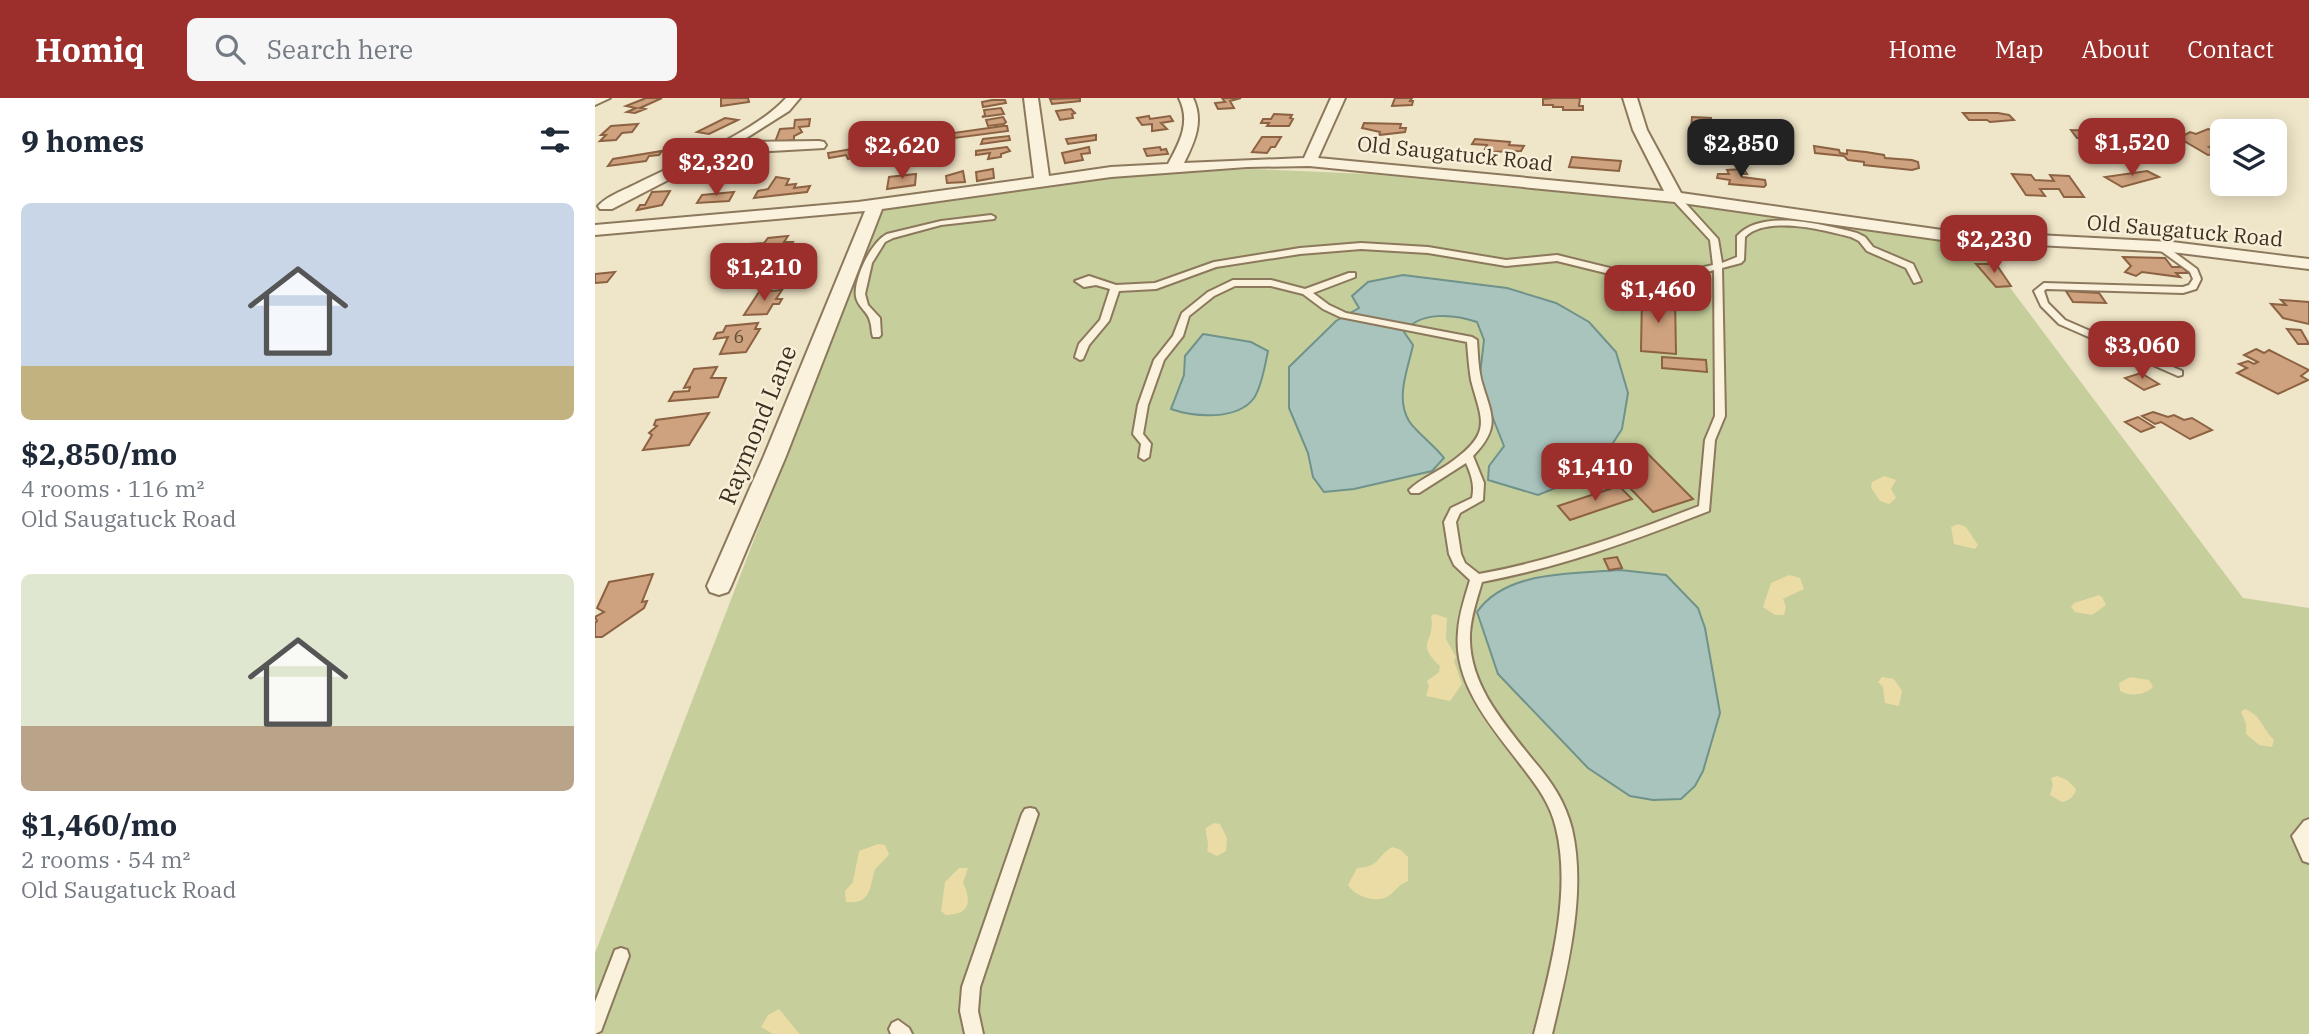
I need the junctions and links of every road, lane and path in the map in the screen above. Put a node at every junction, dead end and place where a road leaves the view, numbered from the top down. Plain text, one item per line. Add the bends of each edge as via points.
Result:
1 (603, 98) edge
2 (793, 98) edge
3 (1031, 98) edge
4 (1186, 98) edge
5 (1338, 98) edge
6 (1630, 98) edge
7 (595, 101) edge
8 (723, 145) junction
9 (819, 145) dead end
10 (1310, 162) junction
11 (1174, 167) junction
12 (1042, 181) junction
13 (1675, 197) junction
14 (875, 205) junction
15 (599, 208) edge
16 (991, 217) dead end
17 (595, 230) edge
18 (2160, 246) junction
19 (2309, 264) edge
20 (1718, 267) junction
21 (1352, 275) dead end
22 (1917, 281) dead end
23 (1096, 282) dead end
24 (1115, 288) junction
25 (1305, 292) junction
26 (1343, 315) joint
27 (876, 335) dead end
28 (1080, 357) dead end
29 (2178, 373) dead end
30 (1467, 455) junction
31 (1143, 457) dead end
32 (1415, 491) dead end
33 (1477, 579) junction
34 (719, 586) dead end
35 (1030, 814) dead end
36 (2309, 826) edge
37 (2309, 856) edge
38 (621, 956) dead end
39 (595, 1025) edge
40 (974, 1034) edge
41 (1543, 1034) edge

1 - 7 street
2 - 8 street via 781,114
3 - 12 street
4 - 11 street via 1192,124
5 - 10 street
6 - 13 street via 1640,130
8 - 9 street
8 - 15 street
10 - 11 street, Old Saugatuck Road
10 - 13 street, Old Saugatuck Road
11 - 12 street, Old Saugatuck Road
12 - 14 street, Old Saugatuck Road
13 - 18 street, Old Saugatuck Road via 1942,235
13 - 20 lane via 1714,239
14 - 17 street, Old Saugatuck Road
14 - 34 street, Raymond Lane
16 - 27 lane via 941,223 883,240 868,263 860,294 875,318
18 - 19 street, Old Saugatuck Road
18 - 29 lane via 2194,271 2193,287 2044,286 2039,292 2062,322
20 - 22 lane via 1741,258 1740,240 1747,229 1768,223 1790,224 1854,235 1870,249 1910,266
20 - 24 lane via 1626,275 1557,258 1506,263 1428,250 1361,246 1213,265 1156,286
20 - 33 lane via 1720,416 1710,440 1706,508 1538,568
21 - 25 lane
23 - 24 lane
24 - 28 lane via 1104,321
25 - 26 lane
25 - 31 lane via 1271,283 1233,283 1211,293 1185,315 1178,336 1159,360 1143,405 1138,433 1146,444
26 - 30 lane via 1472,340 1488,416 1486,430
30 - 32 lane via 1449,472
30 - 33 lane via 1480,493 1477,500 1455,511 1450,522 1455,554
33 - 41 lane via 1463,622 1464,652 1476,693 1556,804 1569,858 1562,956
35 - 40 lane via 971,986 968,1011
36 - 37 lane via 2300,836
38 - 39 lane

